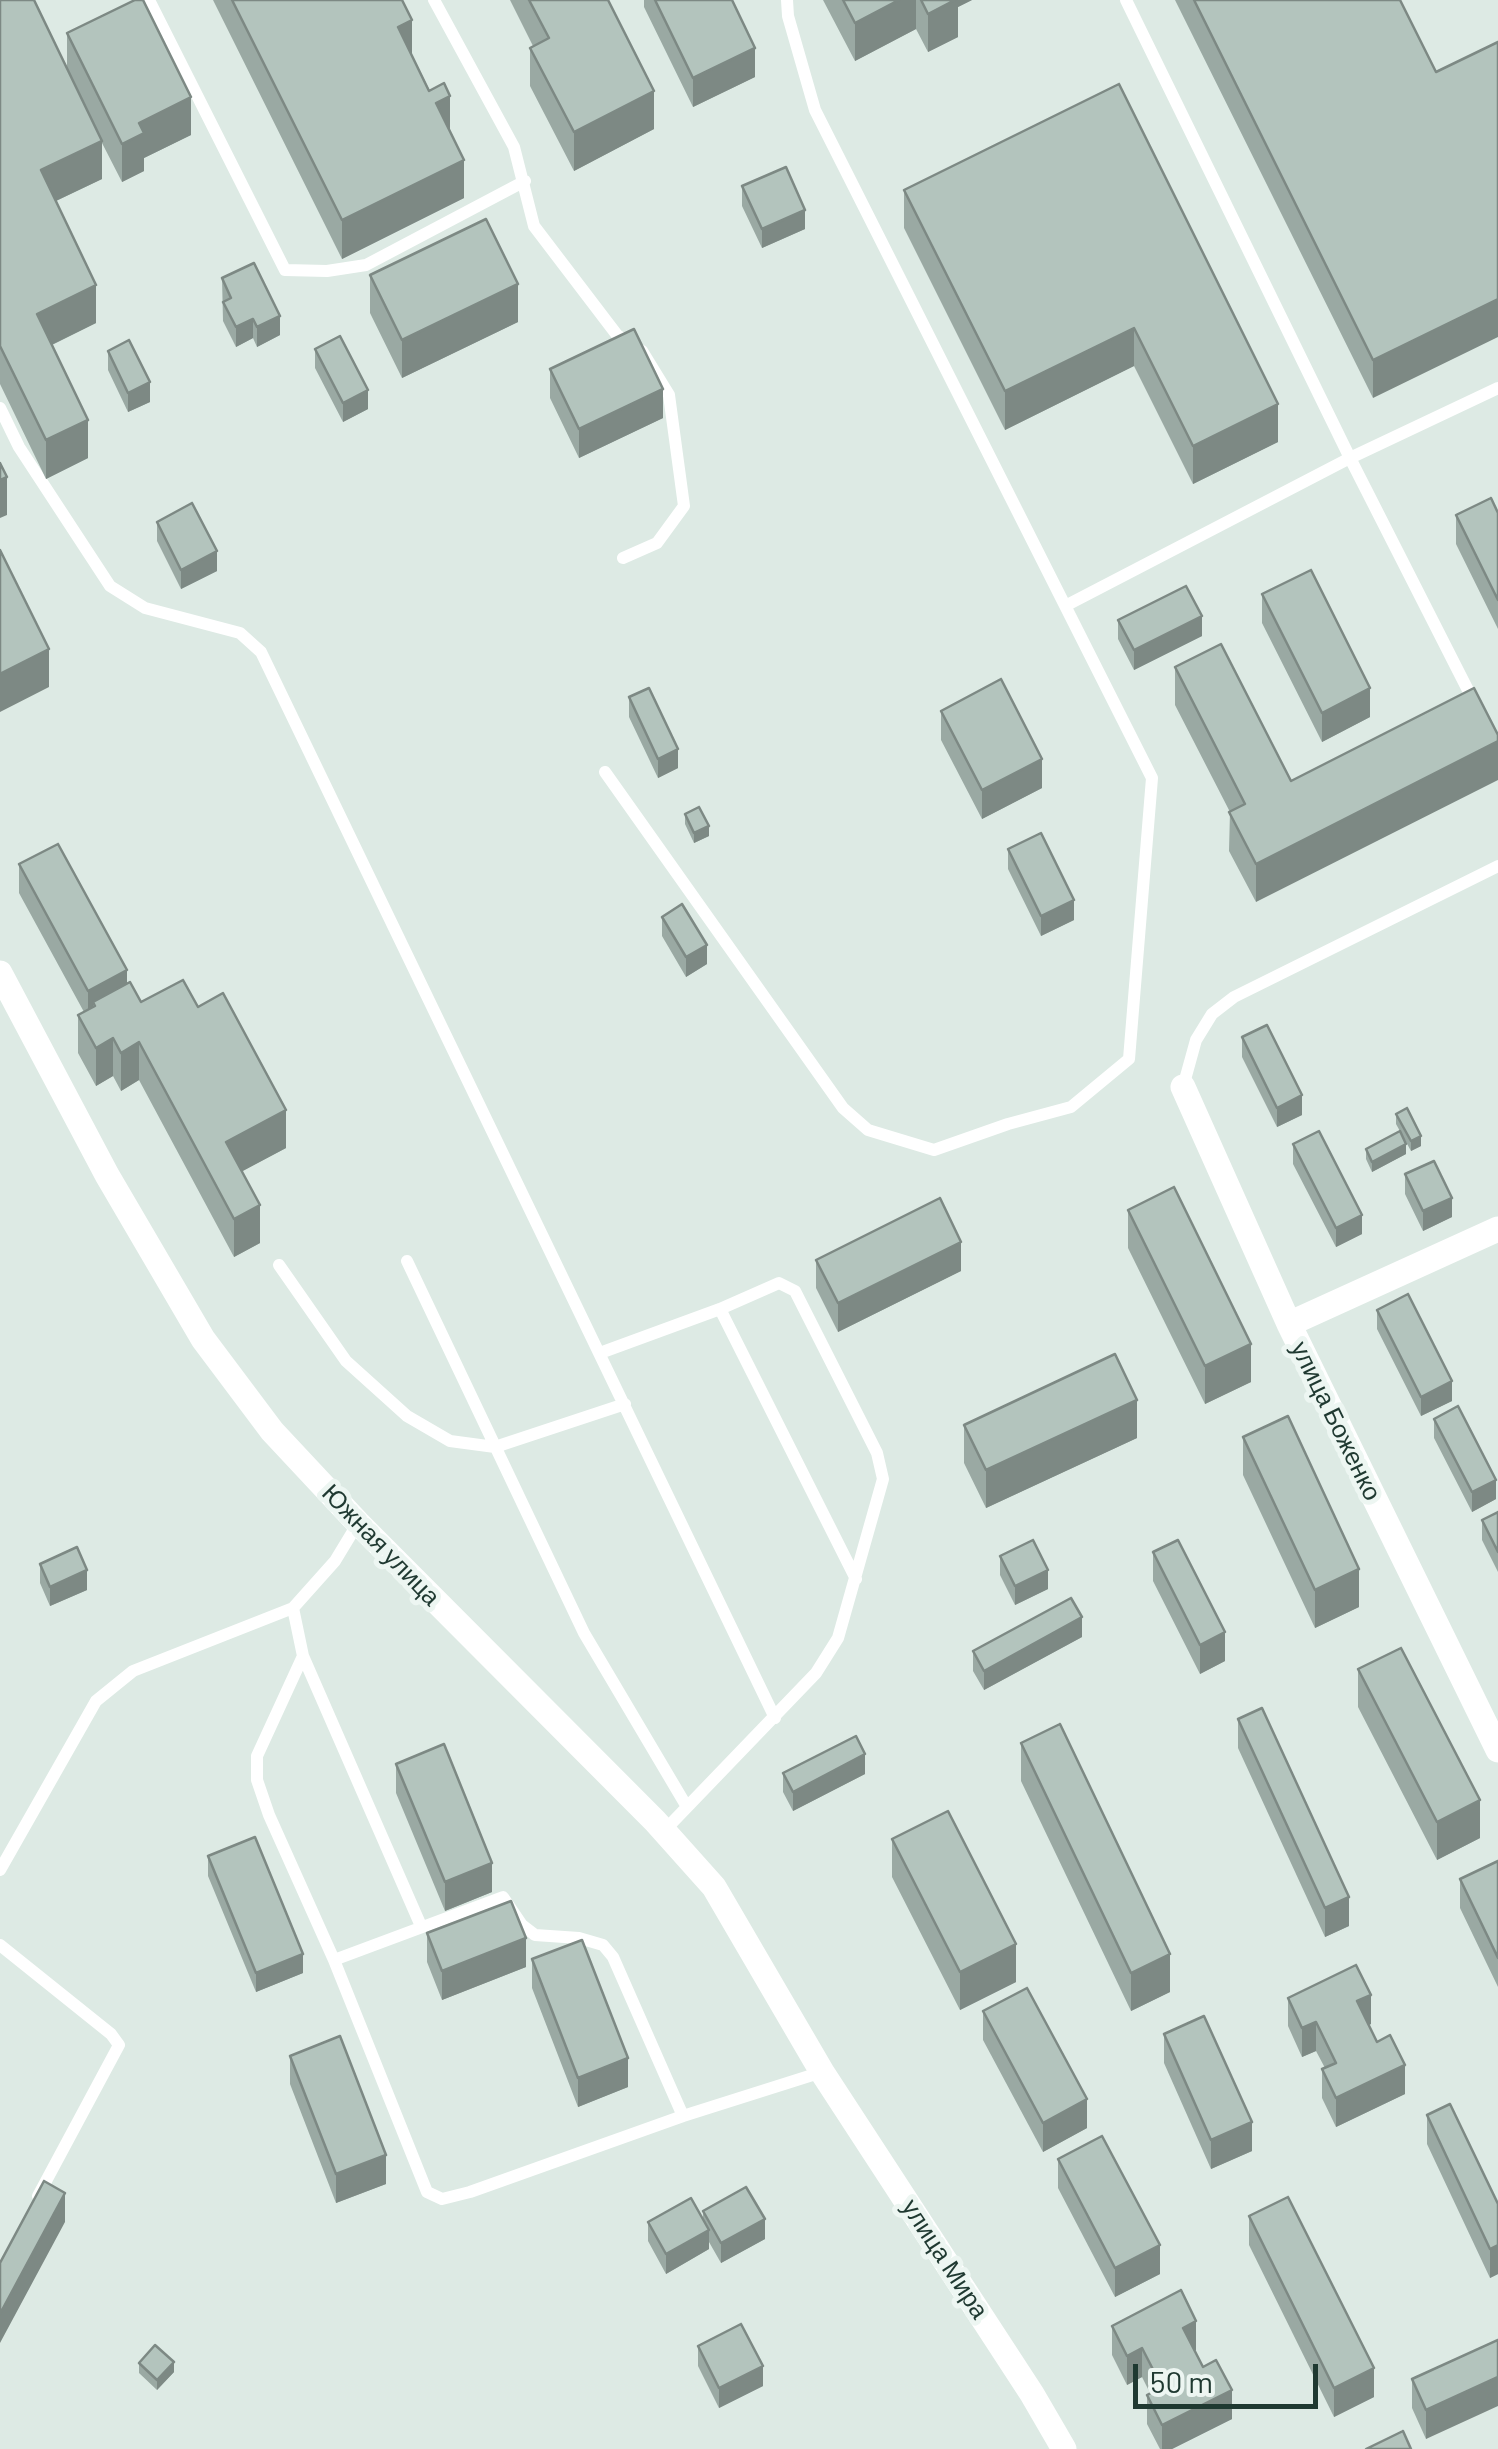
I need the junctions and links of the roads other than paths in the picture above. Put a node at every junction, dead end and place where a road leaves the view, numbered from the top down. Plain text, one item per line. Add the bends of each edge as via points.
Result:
1 (149, 0) edge
2 (434, 0) edge
3 (786, 0) edge
4 (1126, 0) edge
5 (525, 181) junction
6 (1498, 388) edge
7 (0, 408) edge
8 (1350, 458) junction
9 (624, 558) dead end
10 (1067, 605) junction
11 (1480, 715) edge
12 (606, 772) dead end
13 (1498, 866) edge
14 (0, 973) edge
15 (1183, 1088) joint
16 (1498, 1229) edge
17 (407, 1261) dead end
18 (278, 1266) dead end
19 (720, 1310) junction
20 (1289, 1324) junction
21 (600, 1353) junction
22 (625, 1404) junction
23 (495, 1447) junction
24 (358, 1523) junction
25 (856, 1580) junction
26 (293, 1608) junction
27 (303, 1656) junction
28 (774, 1718) junction
29 (1498, 1750) edge
30 (687, 1807) junction
31 (664, 1831) junction
32 (0, 1870) edge
33 (421, 1926) junction
34 (0, 1944) edge
35 (334, 1960) junction
36 (822, 2072) junction
37 (683, 2116) junction
38 (33, 2206) edge
39 (1064, 2449) edge

1 - 5 lane via 285,270 366,265
2 - 5 lane via 514,147
3 - 10 lane via 815,110
4 - 8 lane
5 - 9 lane via 534,226 617,336 642,351 669,395 684,506 657,543
6 - 8 lane
7 - 21 lane via 110,586 145,608 240,633 261,652
8 - 10 lane
8 - 11 lane
10 - 12 lane via 1152,778 1129,1059 1071,1107 934,1150 868,1130 843,1108
13 - 15 lane via 1234,998 1212,1014 1196,1040
14 - 24 street, Южная улица via 202,1339 272,1431
15 - 20 street, улица Боженко
16 - 20 street
17 - 23 lane
18 - 23 lane via 346,1361 407,1416 450,1442
19 - 21 lane
19 - 25 lane
19 - 25 lane via 779,1283 795,1291 804,1308 877,1453 883,1479
20 - 29 street, улица Боженко
21 - 22 lane
22 - 23 lane
22 - 28 lane
23 - 30 lane via 584,1634
24 - 26 lane
24 - 31 street, Южная улица
25 - 28 lane via 838,1638
26 - 27 lane
26 - 32 lane via 133,1671 96,1701
27 - 33 lane
27 - 35 lane via 257,1756 258,1780
28 - 30 lane
30 - 31 lane
31 - 36 street, Южная улица via 714,1887
33 - 35 lane
33 - 37 lane via 502,1896 535,1935 602,1945 614,1956
34 - 38 lane via 119,2044
35 - 37 lane via 427,2192 442,2199
36 - 37 lane
36 - 39 street, улица Мира

